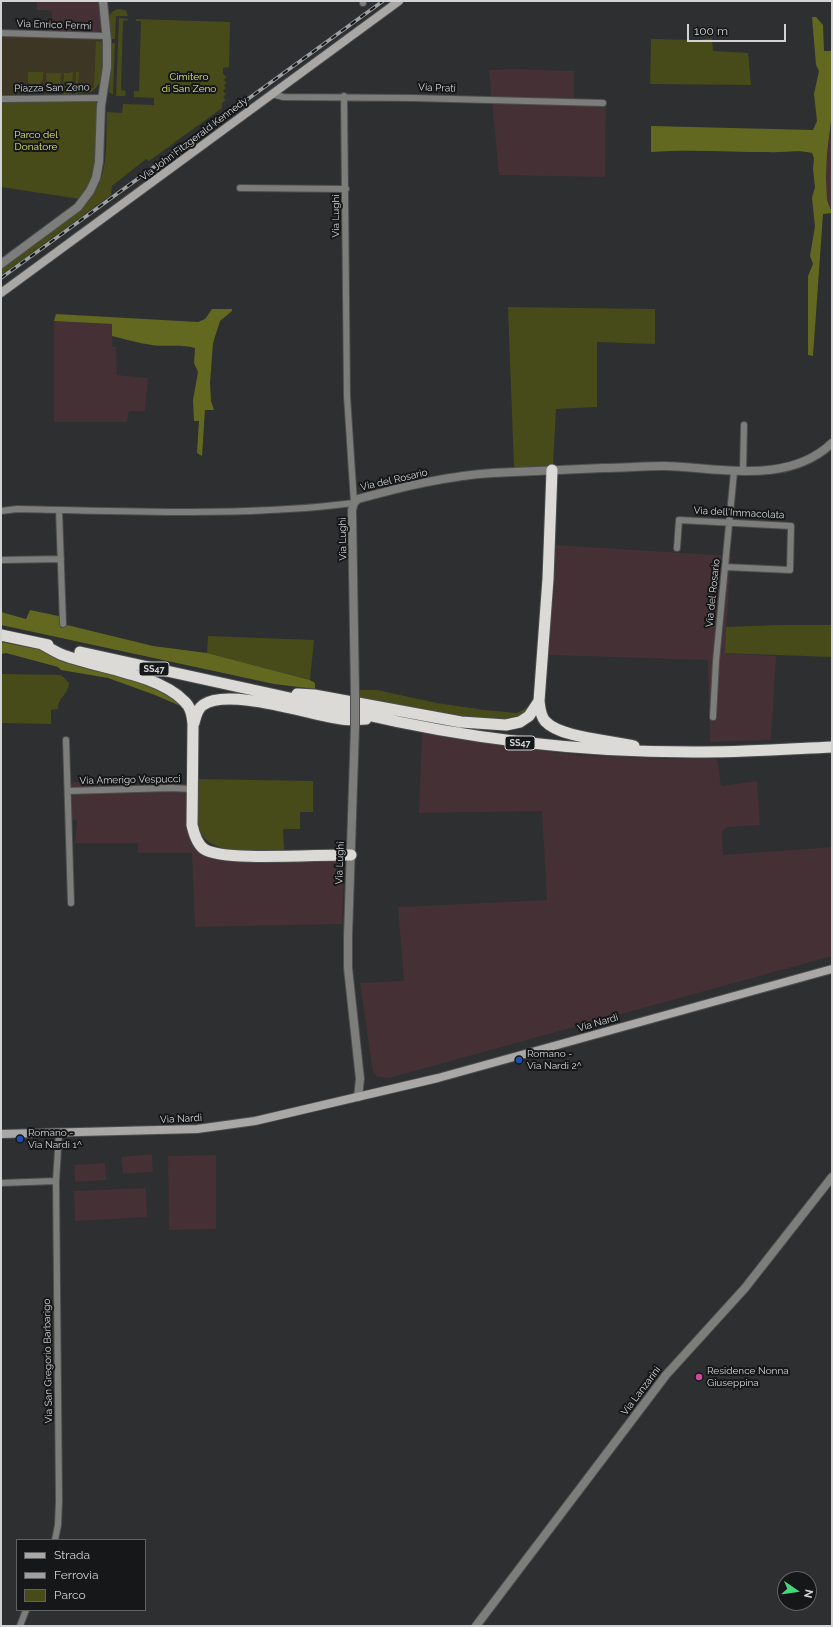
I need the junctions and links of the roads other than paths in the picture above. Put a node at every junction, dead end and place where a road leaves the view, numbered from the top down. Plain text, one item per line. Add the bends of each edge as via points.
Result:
1 (103, 1) edge
2 (399, 1) edge
3 (1, 33) edge
4 (106, 36) junction
5 (272, 94) junction
6 (344, 96) junction
7 (103, 98) junction
8 (1, 99) edge
9 (602, 103) dead end
10 (240, 188) dead end
11 (346, 189) junction
12 (1, 264) edge
13 (1, 293) edge
14 (744, 425) dead end
15 (832, 443) edge
16 (552, 470) junction
17 (734, 472) junction
18 (743, 472) junction
19 (354, 502) junction
20 (59, 510) junction
21 (1, 511) edge
22 (730, 523) junction
23 (677, 548) dead end
24 (61, 559) junction
25 (1, 560) edge
26 (726, 567) junction
27 (63, 624) dead end
28 (1, 635) edge
29 (42, 644) junction
30 (267, 693) junction
31 (539, 700) junction
32 (713, 717) dead end
33 (383, 719) junction
34 (193, 724) junction
35 (66, 740) dead end
36 (832, 747) edge
37 (659, 752) junction
38 (192, 789) junction
39 (68, 791) junction
40 (351, 856) junction
41 (71, 903) dead end
42 (832, 969) edge
43 (360, 1079) junction
44 (368, 1095) junction
45 (358, 1096) junction
46 (59, 1133) junction
47 (1, 1134) edge
48 (832, 1177) edge
49 (56, 1181) junction
50 (1, 1183) edge
51 (55, 1539) edge
52 (26, 1611) edge
53 (20, 1626) edge
54 (476, 1626) edge

1 - 4 street
2 - 5 main road, Via John Fitzgerald Kennedy
3 - 4 street, Via Enrico Fermi
4 - 7 street via 107,68
5 - 6 street, Via Prati via 283,97
5 - 13 main road, Via John Fitzgerald Kennedy
6 - 9 street, Via Prati
6 - 11 street, Via Lughi
7 - 8 street, Piazza San Zeno
7 - 12 street via 97,173 90,191 73,211
10 - 11 street, Via Lughi
11 - 19 street, Via Lughi via 347,396
14 - 18 street
15 - 18 street, Via del Rosario via 813,457 796,465
16 - 17 street, Via del Rosario via 664,466
16 - 19 street, Via del Rosario via 490,473 414,484
16 - 31 highway via 548,579
17 - 18 street, Via del Rosario
17 - 22 street, Via del Rosario
19 - 20 street, Via del Rosario via 319,507 246,510
19 - 40 street, Via Lughi, bridge via 352,515 355,726
20 - 21 street, Via del Rosario
20 - 24 street
22 - 23 street, Via dell'Immacolata via 679,520
22 - 26 street, Via del Rosario
22 - 26 street, Via dell'Immacolata via 791,526 790,570
24 - 25 street
24 - 27 street
26 - 32 street, Via del Rosario
28 - 29 highway, SS47
29 - 30 highway, SS47
29 - 34 highway via 65,656 124,672 165,688 185,701
30 - 31 highway via 314,695 454,721 506,725 520,722 529,716
30 - 33 highway, SS47
31 - 37 highway via 540,713 545,721 565,732
33 - 34 highway via 342,720 265,703 227,698 203,705 197,712
33 - 37 highway, SS47 via 521,743
34 - 38 highway
35 - 39 street, Via Amerigo Vespucci
36 - 37 highway, SS47 via 748,752
38 - 39 street, Via Amerigo Vespucci
38 - 40 highway via 192,825 195,838 204,849 219,854 245,856
39 - 41 street, Via Amerigo Vespucci
40 - 43 street, Via Lughi via 348,968
42 - 44 main road, Via Nardi
43 - 44 street
43 - 45 street
44 - 45 main road, Via Nardi
45 - 46 main road, Via Nardi via 293,1114 231,1125 168,1130
46 - 47 main road, Via Nardi
46 - 49 street, Via San Gregorio Barbarigo
48 - 54 street, Via Lanzarini via 745,1288 666,1375
49 - 50 street
49 - 51 street, Via San Gregorio Barbarigo via 59,1494
52 - 53 street

